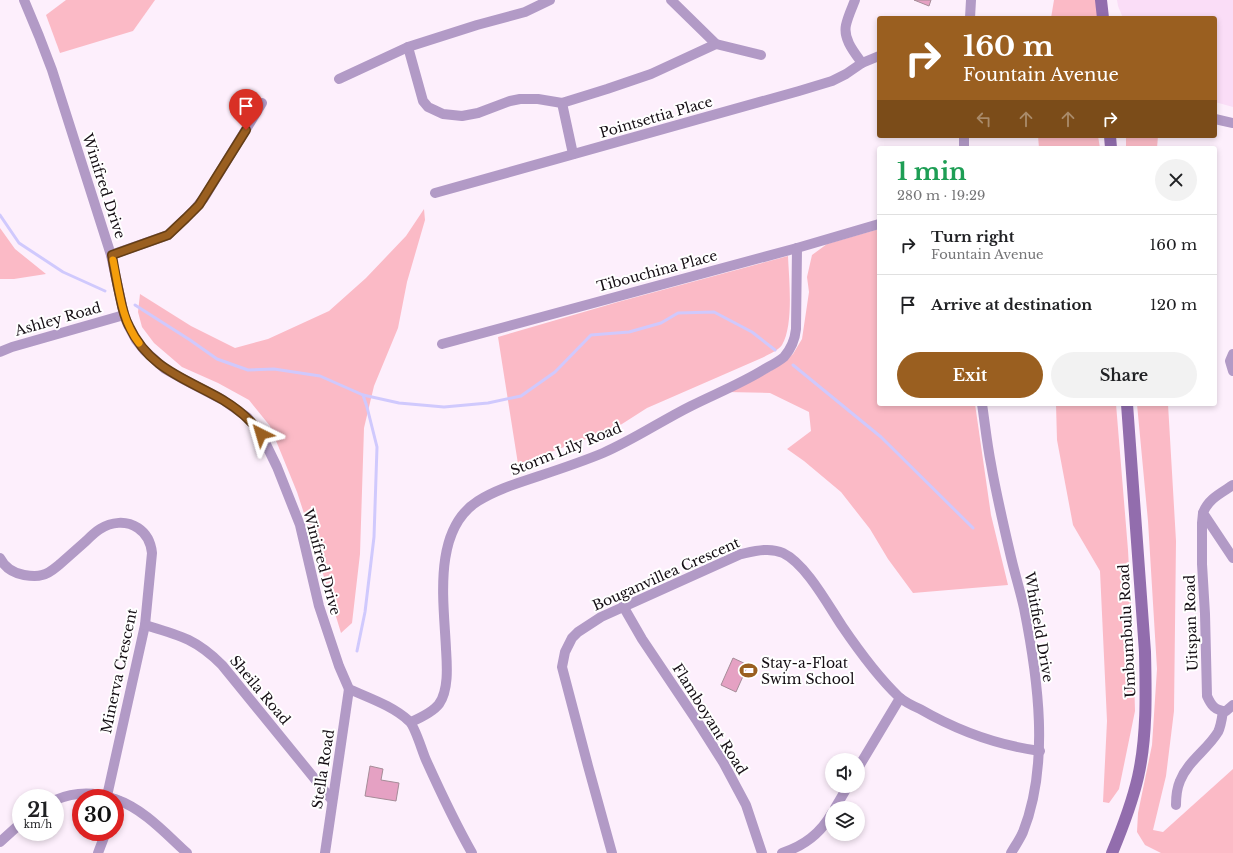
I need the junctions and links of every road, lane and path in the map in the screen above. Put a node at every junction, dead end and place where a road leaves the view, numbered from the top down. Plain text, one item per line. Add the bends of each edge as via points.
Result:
1 (24, 0) edge
2 (550, 0) edge
3 (671, 0) edge
4 (855, 0) edge
5 (971, 0) edge
6 (1101, 0) edge
7 (970, 16) edge
8 (1103, 16) edge
9 (716, 44) junction
10 (408, 47) junction
11 (761, 55) dead end
12 (877, 57) edge
13 (862, 63) junction
14 (338, 79) dead end
15 (262, 103) dead end
16 (562, 103) junction
17 (1217, 119) edge
18 (1233, 123) edge
19 (573, 154) junction
20 (435, 193) dead end
21 (877, 225) edge
22 (797, 248) junction
23 (112, 255) junction
24 (124, 315) junction
25 (442, 344) dead end
26 (0, 352) edge
27 (1233, 354) edge
28 (1233, 371) edge
29 (982, 406) edge
30 (1127, 406) edge
31 (1233, 485) edge
32 (1203, 513) junction
33 (0, 558) edge
34 (1233, 558) edge
35 (622, 606) junction
36 (145, 625) junction
37 (350, 689) junction
38 (900, 698) junction
39 (1233, 705) edge
40 (1223, 711) junction
41 (410, 722) junction
42 (1040, 751) junction
43 (865, 756) edge
44 (115, 789) edge
45 (332, 800) junction
46 (124, 804) edge
47 (1176, 805) dead end
48 (825, 823) edge
49 (12, 831) edge
50 (103, 841) edge
51 (0, 842) edge
52 (98, 853) edge
53 (187, 853) edge
54 (325, 853) edge
55 (472, 853) edge
56 (612, 853) edge
57 (762, 853) edge
58 (782, 853) edge
59 (1011, 853) edge
60 (1112, 853) edge

1 - 23 street, Winifred Drive via 52,70
2 - 10 street via 525,12
3 - 9 street
4 - 13 street via 846,25 846,34
5 - 7 street
6 - 8 main road
9 - 11 street
9 - 16 street via 651,74
10 - 14 street
10 - 16 street via 423,101 428,107 443,114 462,116 478,113 520,99
12 - 13 street, Pointsettia Place
13 - 19 street, Pointsettia Place via 832,81
15 - 23 street via 204,198 194,210 168,235
16 - 19 street
17 - 18 street
19 - 20 street, Pointsettia Place
21 - 22 street, Tibouchina Place
22 - 25 street, Tibouchina Place
22 - 41 street, Storm Lily Road via 796,329 795,337 784,357 616,446 579,462 503,488 468,509 451,536 445,560 443,588 447,670 443,695 438,705
23 - 24 street, Winifred Drive
24 - 26 street, Ashley Road
24 - 37 street, Winifred Drive via 136,340 165,369 223,400 250,420 261,434 300,524 319,606 339,666
27 - 28 street via 1230,361
29 - 42 street, Whitfield Drive via 991,464 1033,661
30 - 60 main road, Umbumbulu Road via 1145,652 1145,726 1138,778
31 - 32 street via 1211,500
32 - 34 street
32 - 40 street, Uitspan Road via 1202,558 1208,696 1214,707
33 - 36 street, Minerva Crescent via 17,574 32,577 44,575 100,529 114,523 134,526 147,536 152,553
35 - 38 street, Bouganvillea Crescent via 742,554 776,551 792,559 813,581 870,665
35 - 56 street, Bouganvillea Crescent via 601,617 572,638 564,652 562,668
35 - 57 street, Flamboyant Road via 723,762 746,805
36 - 44 street, Minerva Crescent
36 - 45 street, Sheila Road via 195,642 212,655
37 - 41 street via 392,709
37 - 45 street, Stella Road
38 - 42 street, Bouganvillea Crescent via 946,724 985,739 1016,748
38 - 43 street
39 - 40 street
40 - 47 street via 1218,732 1187,767 1180,780
41 - 55 street via 456,825
42 - 59 street, Whitfield Drive via 1028,817 1023,833
45 - 54 street, Stella Road
46 - 53 street via 148,818
48 - 58 street via 806,842
49 - 51 street
50 - 52 street

